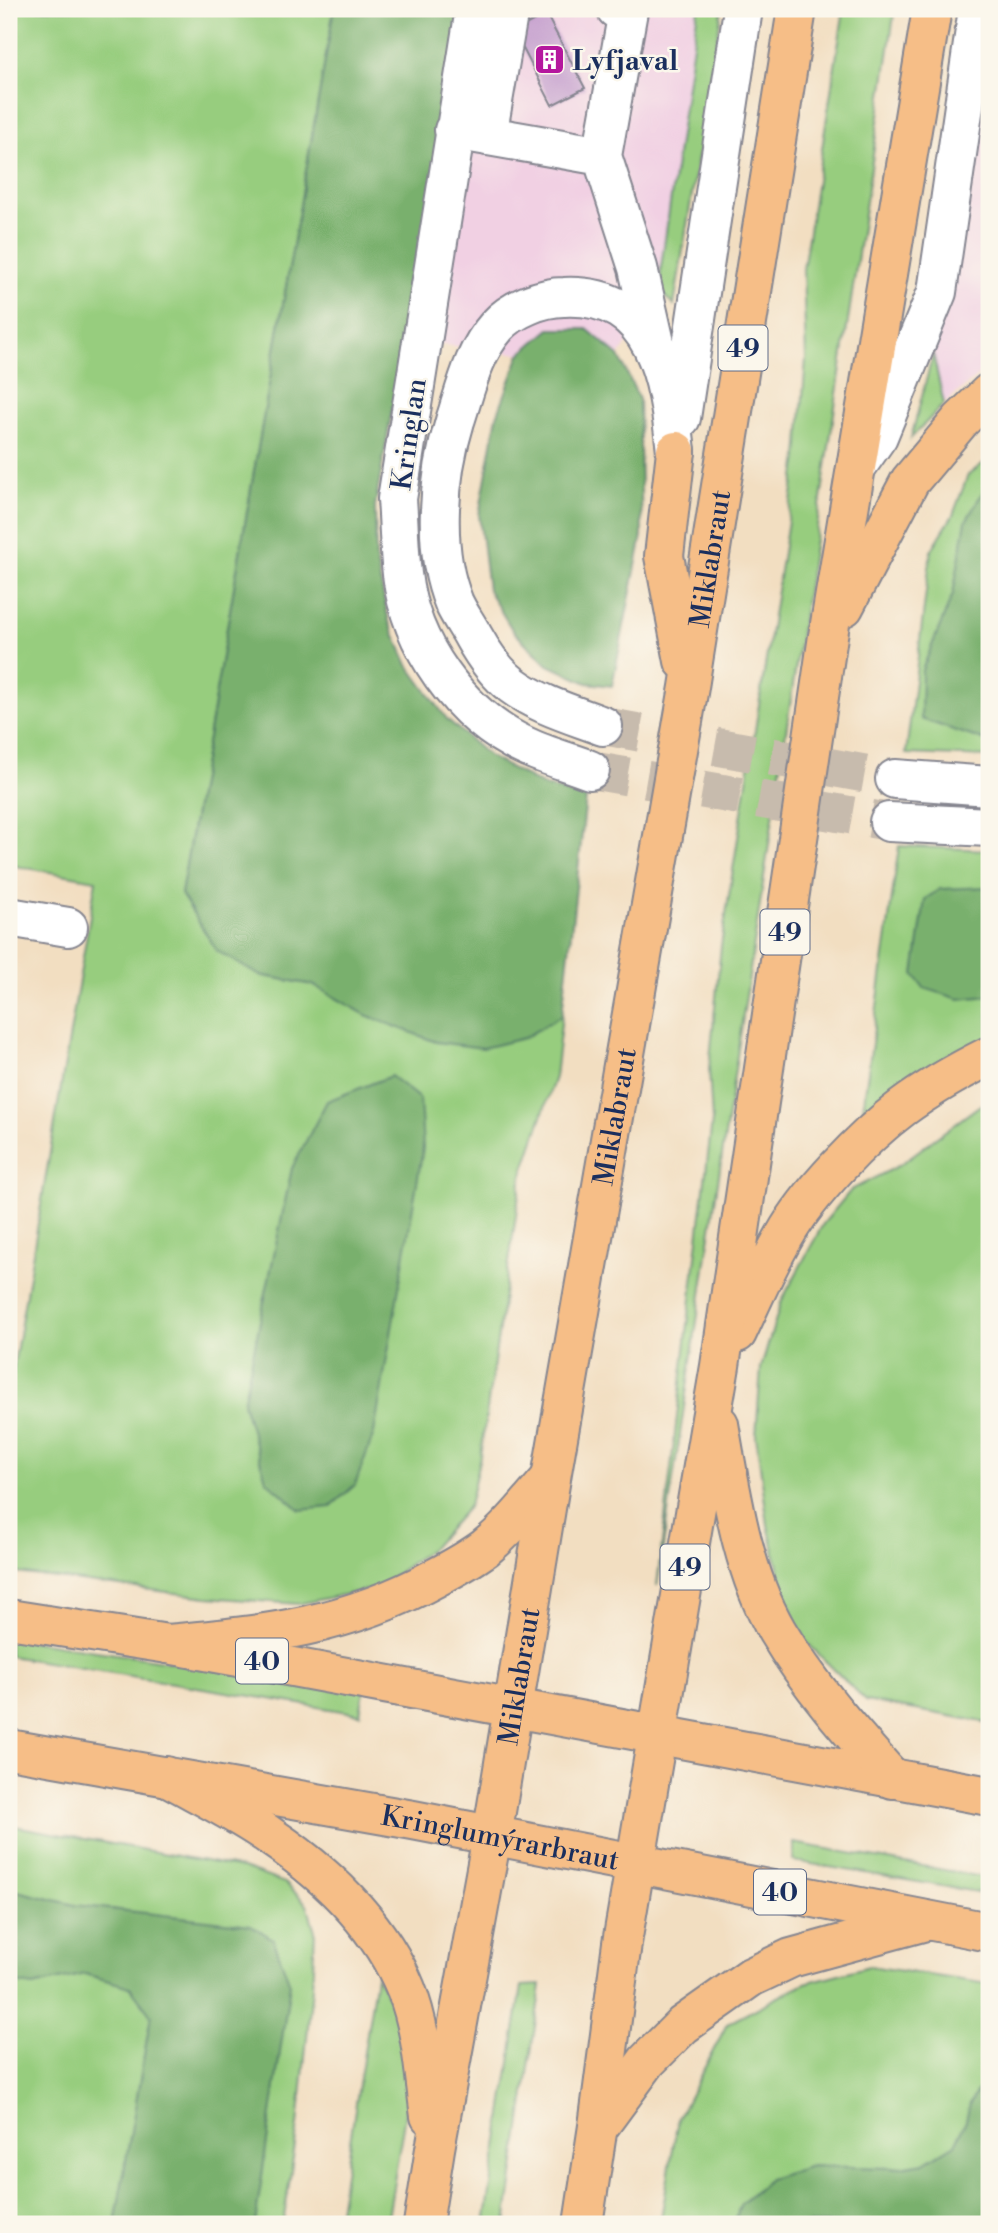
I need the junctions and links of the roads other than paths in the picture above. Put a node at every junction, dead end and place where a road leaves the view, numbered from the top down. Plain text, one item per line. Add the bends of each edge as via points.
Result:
1 (475, 9) edge
2 (509, 9) edge
3 (616, 9) edge
4 (743, 9) edge
5 (797, 9) edge
6 (932, 9) edge
7 (978, 9) edge
8 (470, 133) junction
9 (602, 156) junction
10 (656, 352) junction
11 (989, 393) edge
12 (676, 451) junction
13 (857, 466) junction
14 (828, 636) junction
15 (689, 687) junction
16 (603, 726) tunnel mouth
17 (590, 770) tunnel mouth
18 (895, 779) tunnel mouth
19 (989, 786) edge
20 (889, 822) tunnel mouth
21 (989, 827) edge
22 (9, 917) edge
23 (68, 928) dead end
24 (989, 1056) edge
25 (717, 1382) junction
26 (551, 1478) junction
27 (9, 1619) edge
28 (168, 1644) junction
29 (513, 1709) junction
30 (656, 1735) junction
31 (9, 1749) edge
32 (166, 1776) junction
33 (893, 1779) junction
34 (989, 1796) edge
35 (492, 1836) junction
36 (635, 1864) junction
37 (926, 1921) junction
38 (989, 1932) edge
39 (598, 2126) junction
40 (435, 2150) junction
41 (423, 2224) edge
42 (583, 2224) edge

1 - 8 street, Kringlan
2 - 8 street
3 - 9 street via 628,11
4 - 12 street
5 - 15 main road, Miklabraut / 49
6 - 13 main road, 49
7 - 13 street via 937,292 878,436
8 - 9 street
8 - 17 street, Kringlan via 397,499 402,576 414,620 436,666 462,700 494,729 525,746
9 - 10 street via 638,268
10 - 12 street, Kringlan via 670,395
10 - 16 street, Kringlan via 632,317 603,301 554,297 519,309 498,324 475,358 448,444 439,514 443,561 454,603 485,657 511,684 542,704
11 - 14 main road via 910,481
12 - 15 main road via 664,556
13 - 14 main road, 49
14 - 25 main road, 49
15 - 26 main road, Miklabraut / 49
18 - 19 street
20 - 21 street
22 - 23 street
24 - 25 main road via 902,1108 822,1186 785,1236
25 - 30 main road, 49
25 - 33 main road via 732,1498 765,1606 802,1670
26 - 28 main road via 485,1548 389,1602 319,1624
26 - 29 main road, Miklabraut / 49
27 - 28 main road, 40
28 - 29 main road, 40
29 - 30 main road, 40
29 - 35 main road, Miklabraut / 49
30 - 33 main road, 40
30 - 36 main road, 49
31 - 32 main road, Kringlumýrarbraut / 40
32 - 35 main road, Kringlumýrarbraut / 40
32 - 40 main road via 273,1837 341,1893 368,1923 406,1990 421,2046
33 - 34 main road, 40
35 - 36 main road, Kringlumýrarbraut / 40
35 - 40 main road, Miklabraut / 49
36 - 37 main road, Kringlumýrarbraut / 40
36 - 39 main road, 49
37 - 38 main road, Kringlumýrarbraut / 40
37 - 39 main road via 791,1958 751,1977 683,2025 646,2061
39 - 42 main road, 49
40 - 41 main road, Miklabraut / 49

